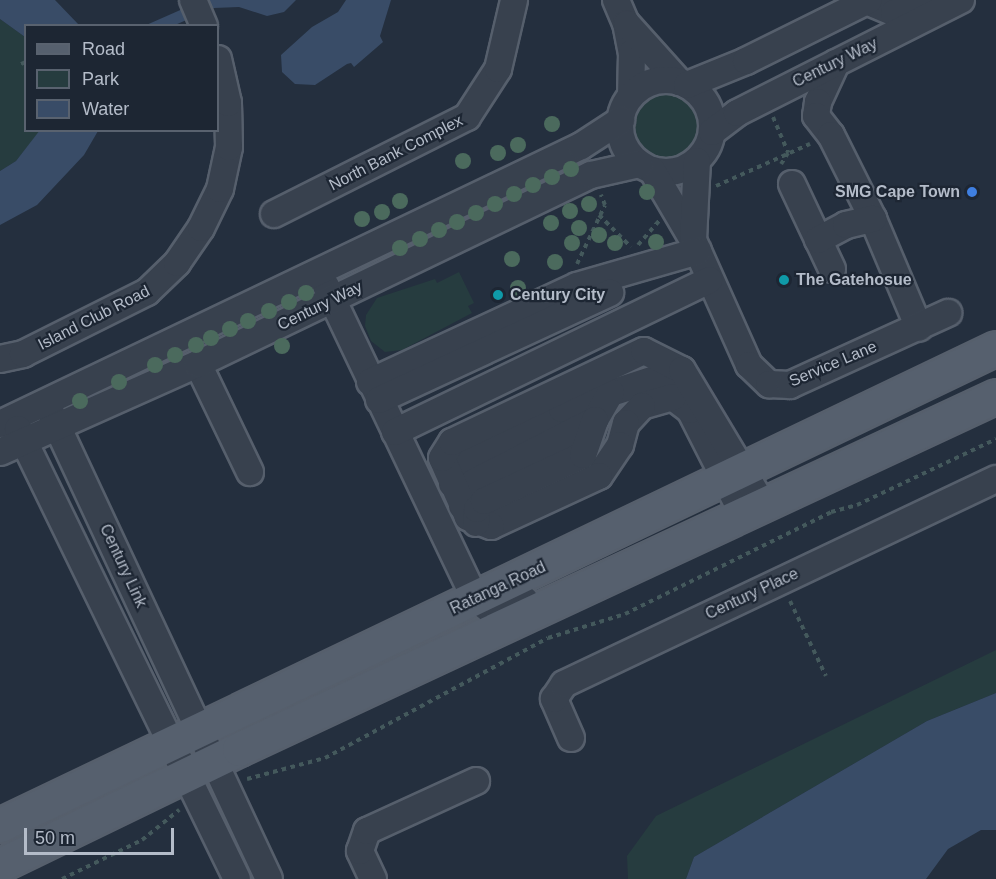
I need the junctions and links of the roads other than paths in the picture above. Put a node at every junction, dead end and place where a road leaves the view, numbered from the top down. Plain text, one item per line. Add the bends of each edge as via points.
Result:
1 (514, 0) edge
2 (866, 1) edge
3 (950, 5) edge
4 (621, 11) edge
5 (836, 63) junction
6 (219, 64) edge
7 (683, 83) junction
8 (631, 96) junction
9 (621, 120) junction
10 (712, 132) junction
11 (697, 160) junction
12 (646, 167) junction
13 (785, 176) road end
14 (274, 214) dead end
15 (873, 219) junction
16 (818, 240) junction
17 (691, 248) junction
18 (832, 269) dead end
19 (320, 272) junction
20 (709, 280) junction
21 (332, 300) junction
22 (948, 313) dead end
23 (919, 328) junction
24 (996, 348) edge
25 (0, 359) edge
26 (198, 364) junction
27 (682, 370) junction
28 (375, 391) junction
29 (611, 392) junction
30 (996, 396) edge
31 (45, 402) junction
32 (7, 421) edge
33 (58, 429) junction
34 (395, 432) junction
35 (25, 443) junction
36 (0, 452) edge
37 (250, 472) dead end
38 (735, 476) junction
39 (996, 479) edge
40 (463, 504) junction
41 (752, 508) junction
42 (681, 541) junction
43 (475, 598) junction
44 (200, 731) junction
45 (571, 738) dead end
46 (170, 744) junction
47 (200, 768) junction
48 (476, 781) dead end
49 (0, 825) edge
50 (0, 865) edge
51 (237, 879) edge
52 (269, 879) edge
53 (373, 879) edge

1 - 14 street, North Bank Complex via 498,69 467,117
2 - 3 street via 894,13
2 - 7 street via 746,61
3 - 5 street, Century Way
4 - 7 street
4 - 8 street via 633,71
5 - 10 street, Century Way via 737,113
5 - 15 street via 816,110
6 - 25 street, Island Club Road via 228,104 229,147 220,189 201,228 177,263 147,292 23,354
7 - 8 street via 653,82
7 - 10 street via 706,103
8 - 9 street
9 - 12 street via 624,145
9 - 19 street, Century Way via 581,146
10 - 11 street via 707,149
11 - 12 street via 676,171
11 - 17 street, Service Lane
12 - 17 street, Service Lane
12 - 21 street, Century Way via 591,175
13 - 16 street
15 - 16 street via 846,225
15 - 23 street
16 - 18 street
17 - 20 street, Service Lane
17 - 28 street via 668,273 590,299
19 - 21 street
19 - 31 street, Century Way
20 - 23 street, Service Lane via 749,365 757,377 777,386 790,385
20 - 34 street
21 - 26 street, Century Way
21 - 28 street
22 - 23 street, Service Lane
24 - 38 main road, Ratanga Road
26 - 33 street, Century Way
26 - 37 street
27 - 29 street
27 - 38 street
27 - 40 street via 644,351 452,442 442,458
28 - 34 street
29 - 40 street via 595,420 583,455 484,501 477,509
29 - 40 street via 562,410 462,462 455,470
30 - 41 main road
31 - 32 street, Century Way
31 - 33 street, Century Link
32 - 35 street, Century Link
33 - 35 street, Century Way
33 - 44 street, Century Link
34 - 43 street
35 - 36 street, Century Way
35 - 46 street, Century Link
38 - 40 street via 690,410 673,397 642,406 626,423 620,445 599,477 499,524 486,526
38 - 41 street
38 - 43 main road, Ratanga Road
39 - 45 street, Century Place via 564,684 554,699
41 - 42 main road
42 - 43 street via 623,554 498,612 484,609
42 - 47 main road
43 - 44 main road, Ratanga Road
44 - 46 main road, Ratanga Road
44 - 47 street, Century Link
46 - 47 street, Century Link
46 - 49 main road, Ratanga Road
47 - 50 main road
47 - 51 street
47 - 52 street
48 - 53 street via 367,831 360,851

